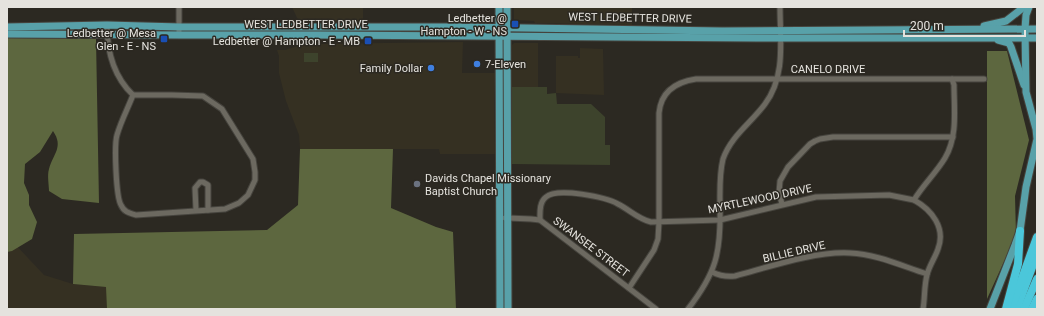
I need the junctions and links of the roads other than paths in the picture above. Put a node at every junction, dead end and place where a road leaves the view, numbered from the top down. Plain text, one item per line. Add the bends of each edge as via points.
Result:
1 (179, 7) edge
2 (499, 7) edge
3 (507, 7) edge
4 (780, 7) edge
5 (1024, 7) edge
6 (1028, 7) edge
7 (107, 25) junction
8 (7, 27) edge
9 (180, 27) junction
10 (415, 27) junction
11 (499, 27) junction
12 (507, 27) junction
13 (310, 28) junction
14 (356, 28) junction
15 (574, 28) junction
16 (1024, 29) junction
17 (1037, 29) edge
18 (780, 30) junction
19 (969, 30) junction
20 (7, 34) edge
21 (107, 34) junction
22 (904, 34) junction
23 (179, 35) junction
24 (289, 35) junction
25 (328, 35) junction
26 (415, 36) junction
27 (499, 36) junction
28 (507, 36) junction
29 (573, 37) junction
30 (980, 37) junction
31 (780, 38) junction
32 (1025, 38) junction
33 (1037, 38) edge
34 (777, 79) junction
35 (952, 79) junction
36 (984, 79) dead end
37 (1026, 92) junction
38 (133, 95) junction
39 (953, 137) junction
40 (499, 156) junction
41 (507, 158) junction
42 (914, 200) junction
43 (782, 204) junction
44 (196, 210) junction
45 (208, 210) junction
46 (499, 218) junction
47 (507, 218) junction
48 (540, 220) junction
49 (720, 220) junction
50 (659, 222) junction
51 (1020, 232) junction
52 (1037, 237) edge
53 (1037, 254) edge
54 (712, 272) junction
55 (927, 274) junction
56 (499, 277) junction
57 (508, 277) junction
58 (1037, 278) edge
59 (629, 288) junction
60 (1037, 300) edge
61 (500, 309) edge
62 (508, 309) edge
63 (656, 309) edge
64 (688, 309) edge
65 (923, 309) edge
66 (990, 309) edge
67 (1006, 309) edge
68 (1010, 309) edge
69 (1016, 309) edge
70 (1024, 309) edge
71 (1032, 309) edge

1 - 9 street
2 - 11 main road
3 - 12 main road
4 - 18 street
5 - 19 main road via 1006,21
6 - 16 main road
7 - 8 main road, WEST LEDBETTER DRIVE
7 - 9 main road, WEST LEDBETTER DRIVE
7 - 21 street
9 - 13 main road, WEST LEDBETTER DRIVE
9 - 23 street
10 - 11 main road, WEST LEDBETTER DRIVE
10 - 14 main road, WEST LEDBETTER DRIVE
10 - 26 main road
11 - 12 main road, WEST LEDBETTER DRIVE
11 - 27 main road
12 - 15 main road, WEST LEDBETTER DRIVE
12 - 28 main road
13 - 14 main road, WEST LEDBETTER DRIVE
13 - 24 main road via 308,32
14 - 25 main road via 337,29
15 - 18 main road, WEST LEDBETTER DRIVE
15 - 29 main road
16 - 17 main road, WEST LEDBETTER DRIVE
16 - 19 main road, WEST LEDBETTER DRIVE
16 - 32 main road
18 - 22 main road, WEST LEDBETTER DRIVE
18 - 31 street
19 - 22 main road, WEST LEDBETTER DRIVE
20 - 21 main road, WEST LEDBETTER DRIVE
21 - 23 main road, WEST LEDBETTER DRIVE
21 - 38 street via 115,72
22 - 30 main road, WEST LEDBETTER DRIVE
22 - 31 main road, WEST LEDBETTER DRIVE
23 - 24 main road, WEST LEDBETTER DRIVE
24 - 25 main road, WEST LEDBETTER DRIVE
25 - 26 main road, WEST LEDBETTER DRIVE
26 - 27 main road, WEST LEDBETTER DRIVE
27 - 28 main road, WEST LEDBETTER DRIVE
27 - 40 main road
28 - 29 main road, WEST LEDBETTER DRIVE
28 - 41 main road
29 - 31 main road, WEST LEDBETTER DRIVE
30 - 32 main road, WEST LEDBETTER DRIVE
30 - 37 main road via 1009,43
31 - 34 street
32 - 33 main road, WEST LEDBETTER DRIVE
32 - 37 main road
34 - 35 street, CANELO DRIVE
34 - 49 street via 766,103 727,149 721,173
34 - 50 street, CANELO DRIVE via 696,80 680,83 668,91 662,100 659,113
35 - 36 street, CANELO DRIVE
35 - 39 street
37 - 51 main road via 1037,139 1028,174
38 - 44 street via 115,144 120,204 123,210 136,215
38 - 45 street via 203,96 222,110 253,159 255,176 251,190 243,200 225,209
39 - 42 street via 945,158
39 - 43 street via 820,138 810,144 783,174 779,187
40 - 41 main road
40 - 46 main road
41 - 47 main road
42 - 43 street, MYRTLEWOOD DRIVE via 889,195 833,196
42 - 55 street via 931,213 940,233 940,245
43 - 49 street, MYRTLEWOOD DRIVE
44 - 45 street
44 - 45 street via 195,188 200,182 208,185
46 - 47 street, SWANSEE STREET
46 - 56 main road
47 - 48 street, SWANSEE STREET
47 - 57 main road
48 - 50 street, MYRTLEWOOD DRIVE via 543,200 551,194 558,194 606,199 645,220
48 - 59 street, SWANSEE STREET
49 - 50 street, MYRTLEWOOD DRIVE
49 - 54 street via 717,255
50 - 59 street via 658,239 654,250
51 - 66 main road
51 - 67 highway via 1018,264
52 - 68 highway
53 - 69 highway
54 - 55 street, BILLIE DRIVE via 726,277 735,276 810,257 850,253 876,257
54 - 64 street
55 - 65 street
56 - 57 main road
56 - 61 main road
57 - 62 main road
58 - 70 highway
59 - 63 street, SWANSEE STREET
60 - 71 highway

